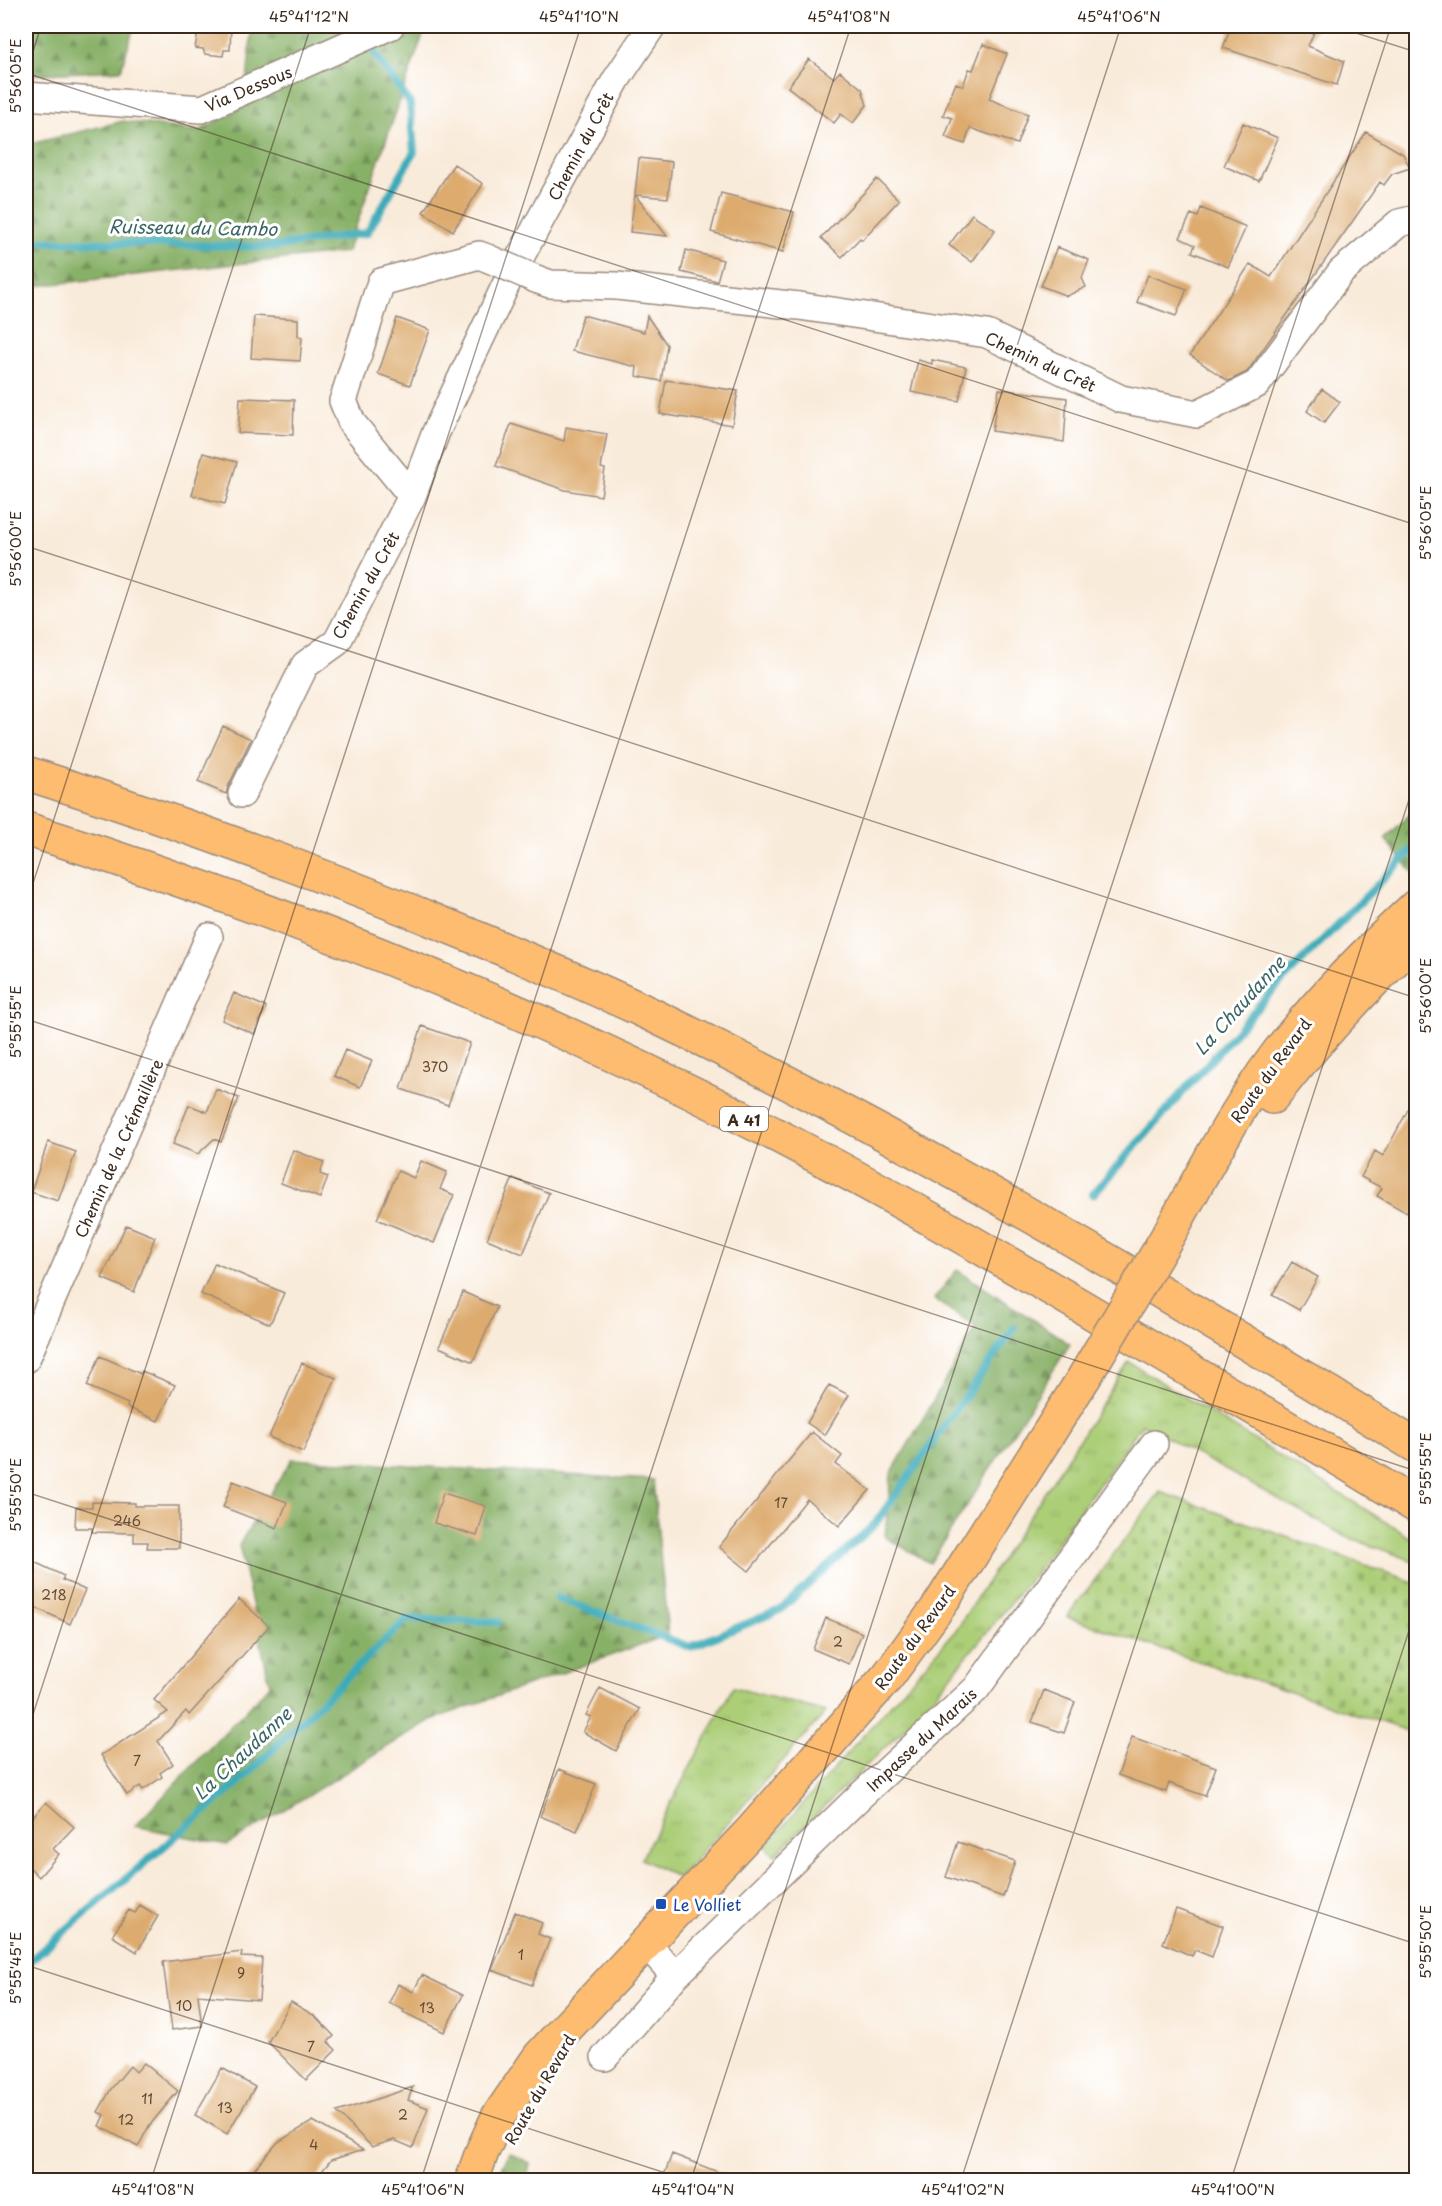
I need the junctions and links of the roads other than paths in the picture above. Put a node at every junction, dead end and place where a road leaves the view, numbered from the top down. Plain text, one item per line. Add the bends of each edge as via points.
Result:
1 (390, 26) edge
2 (652, 26) edge
3 (26, 96) edge
4 (1416, 219) edge
5 (412, 496) junction
6 (26, 773) edge
7 (242, 794) dead end
8 (26, 829) edge
9 (1416, 906) edge
10 (209, 937) dead end
11 (1416, 940) edge
12 (1173, 1227) junction
13 (26, 1359) edge
14 (1154, 1444) dead end
15 (1416, 1446) edge
16 (1416, 1506) edge
17 (645, 1942) junction
18 (675, 1976) junction
19 (592, 1998) junction
20 (605, 2057) dead end
21 (472, 2181) edge
22 (489, 2181) edge

1 - 3 street, Via Dessous via 202,110
2 - 5 street, Chemin du Crêt via 616,80 511,274 436,432
4 - 5 street, Chemin du Crêt, bridge via 1399,223 1341,273 1257,384 1197,414 1121,399 987,334 799,306 617,286 550,284 479,255 381,282 342,402 352,423
5 - 7 street, Chemin du Crêt via 337,642 305,665
6 - 15 main road via 246,848 394,904 648,1013 890,1136 1004,1199
8 - 16 main road, A 41 via 365,948 624,1060 741,1117 975,1243
9 - 12 main road, Route du Revard via 1355,963 1292,1035 1219,1144
10 - 13 street, Chemin de la Crémaillère
11 - 12 main road, Route du Revard via 1339,1017
12 - 17 main road, Route du Revard, bridge via 1085,1376 939,1606 888,1676 753,1829
14 - 18 street, Impasse du Marais via 976,1689
17 - 18 street
17 - 19 main road, Route du Revard
18 - 20 street, Impasse du Marais
19 - 21 main road, Route du Revard via 540,2056 498,2117
19 - 22 main road, Route du Revard via 516,2126

